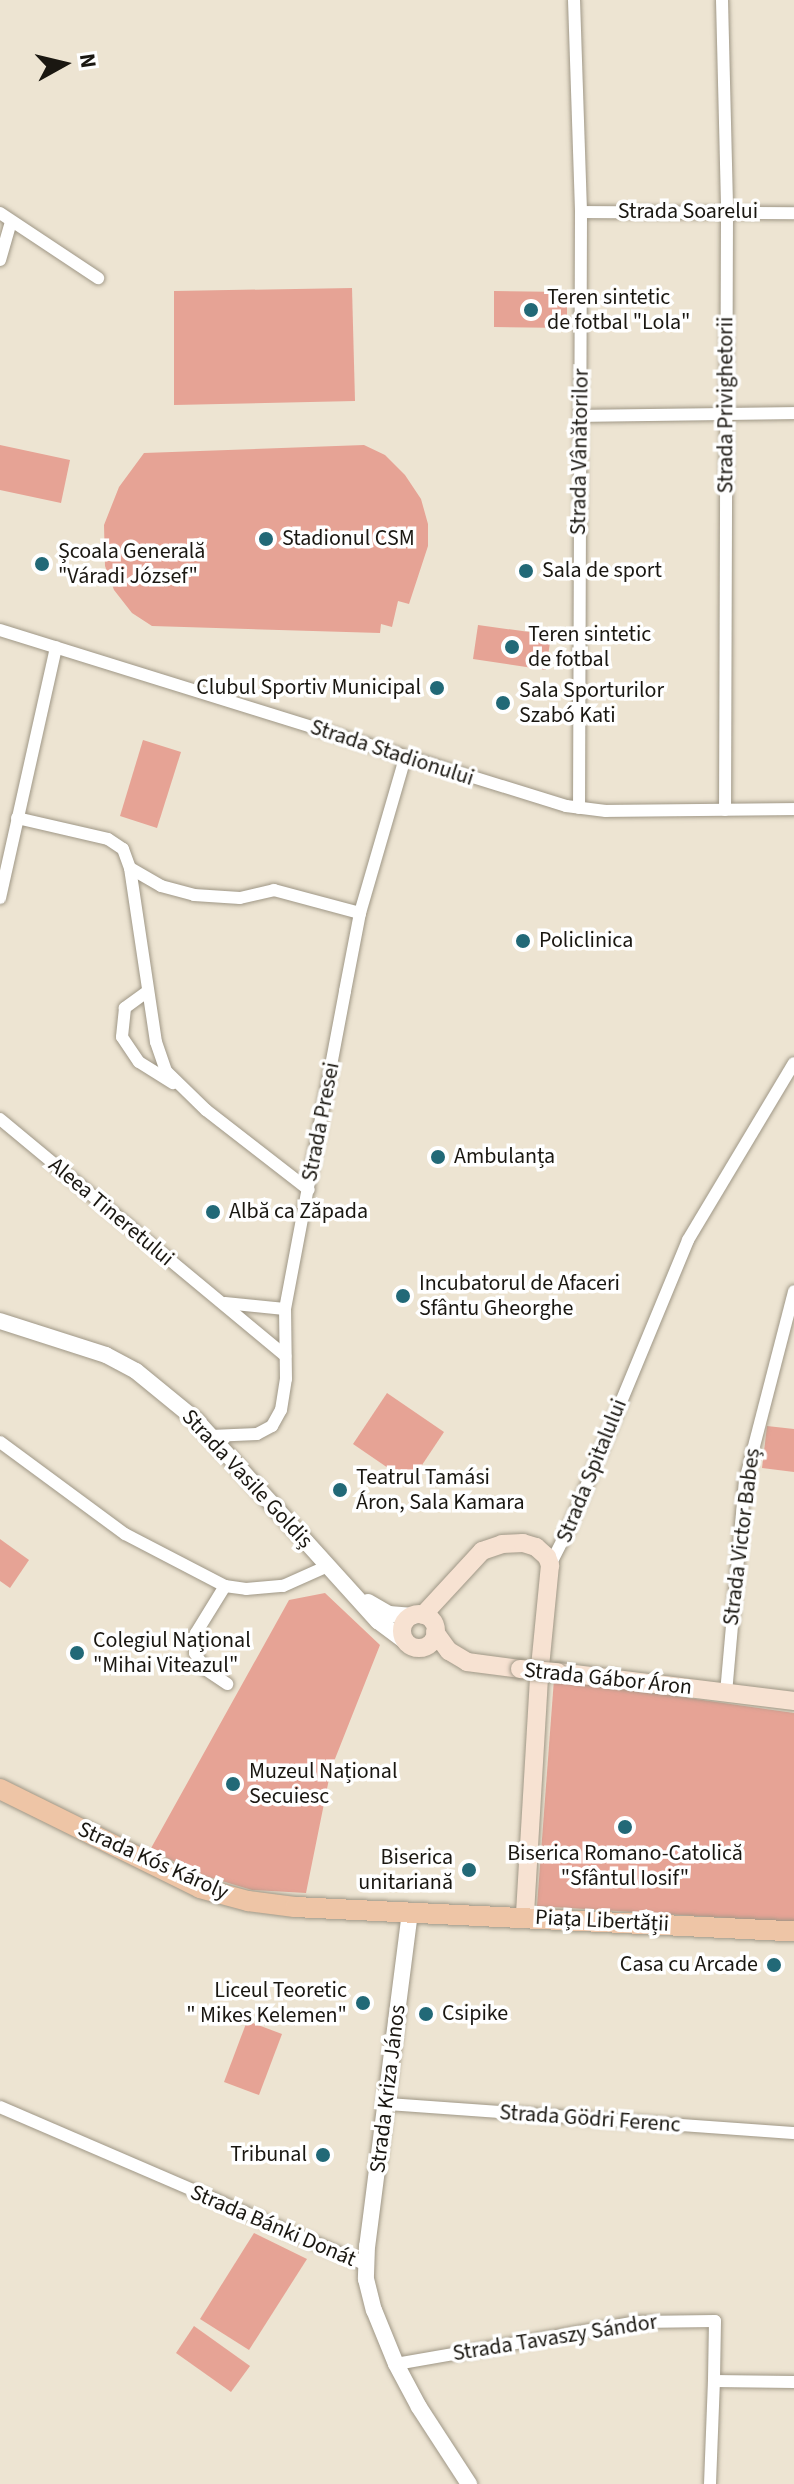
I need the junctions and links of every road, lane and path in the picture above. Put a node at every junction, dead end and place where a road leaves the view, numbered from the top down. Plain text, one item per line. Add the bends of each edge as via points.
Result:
1 (574, 0) edge
2 (722, 0) edge
3 (581, 212) junction
4 (727, 212) junction
5 (0, 213) edge
6 (794, 213) edge
7 (11, 222) junction
8 (0, 260) edge
9 (98, 278) dead end
10 (794, 413) edge
11 (726, 414) junction
12 (580, 416) junction
13 (0, 630) edge
14 (56, 647) junction
15 (405, 758) junction
16 (579, 808) junction
17 (794, 809) edge
18 (725, 810) junction
19 (17, 818) junction
20 (130, 868) junction
21 (0, 898) edge
22 (360, 913) junction
23 (148, 991) junction
24 (794, 1063) edge
25 (181, 1089) junction
26 (0, 1119) edge
27 (309, 1190) junction
28 (794, 1291) edge
29 (225, 1303) junction
30 (285, 1309) junction
31 (0, 1321) edge
32 (285, 1356) junction
33 (211, 1436) junction
34 (0, 1442) edge
35 (550, 1565) junction
36 (328, 1566) junction
37 (225, 1586) junction
38 (354, 1592) junction
39 (427, 1622) junction
40 (405, 1641) junction
41 (227, 1684) dead end
42 (726, 1693) junction
43 (794, 1701) edge
44 (0, 1789) edge
45 (410, 1912) junction
46 (525, 1917) junction
47 (794, 1931) edge
48 (387, 2104) junction
49 (0, 2107) edge
50 (794, 2133) edge
51 (366, 2265) junction
52 (396, 2364) junction
53 (714, 2381) junction
54 (794, 2382) edge
55 (469, 2484) edge
56 (710, 2484) edge

1 - 3 street, Strada Vânătorilor
2 - 4 street, Strada Privighetorii
3 - 4 street, Strada Soarelui
3 - 12 street, Strada Vânătorilor
4 - 6 street, Strada Soarelui
4 - 11 street, Strada Privighetorii
5 - 7 street
7 - 8 street
7 - 9 street
10 - 11 street
11 - 12 street
11 - 18 street, Strada Privighetorii
12 - 16 street, Strada Vânătorilor
13 - 14 street, Strada Stadionului
14 - 15 street, Strada Stadionului
14 - 19 street
15 - 16 street, Strada Stadionului
15 - 22 street, Strada Presei
16 - 18 street, Strada Stadionului
17 - 18 street, Strada Stadionului
19 - 20 street via 114,841
19 - 21 street
20 - 22 street via 151,882 194,895 240,898 274,890
20 - 23 street
22 - 27 street, Strada Presei
23 - 25 street via 159,1054
23 - 25 street via 125,1008 122,1037 139,1062
24 - 35 street, Strada Spitalului via 673,1272
25 - 27 street
26 - 29 street, Aleea Tineretului
27 - 30 street, Strada Presei
28 - 42 street, Strada Victor Babeș via 745,1481
29 - 30 street
29 - 32 street, Aleea Tineretului
30 - 32 street, Strada Presei
31 - 33 street, Strada Vasile Goldiș via 127,1365
32 - 33 street, Strada Presei via 285,1397 272,1426 250,1436
33 - 36 street, Strada Vasile Goldiș
34 - 37 street via 125,1534
35 - 39 main road via 536,1547 502,1544 482,1551 456,1577
35 - 46 main road, Strada Spitalului
36 - 37 street via 283,1586
36 - 38 street, Strada Vasile Goldiș
37 - 41 street via 196,1633 195,1653 205,1669
38 - 39 street, Strada Vasile Goldiș via 389,1614
38 - 40 street, Strada Vasile Goldiș via 378,1621
39 - 40 main road via 403,1626
39 - 40 main road via 432,1642 423,1648
39 - 42 main road, Strada Gábor Áron, bridge via 449,1651 467,1662
42 - 43 main road, Strada Gábor Áron
44 - 45 main road, Strada Kós Károly via 222,1895 295,1907
45 - 46 main road, Piața Libertății
45 - 48 street, Strada Kriza János
46 - 47 main road, Piața Libertății
48 - 50 street, Strada Gödri Ferenc
48 - 51 street, Strada Kriza János
49 - 51 street, Strada Bánki Donát
51 - 52 street, Strada Bánki Donát via 369,2295
52 - 53 street, Strada Tavaszy Sándor via 637,2322 715,2321
52 - 55 street, Strada Bánki Donát
53 - 54 street
53 - 56 street

